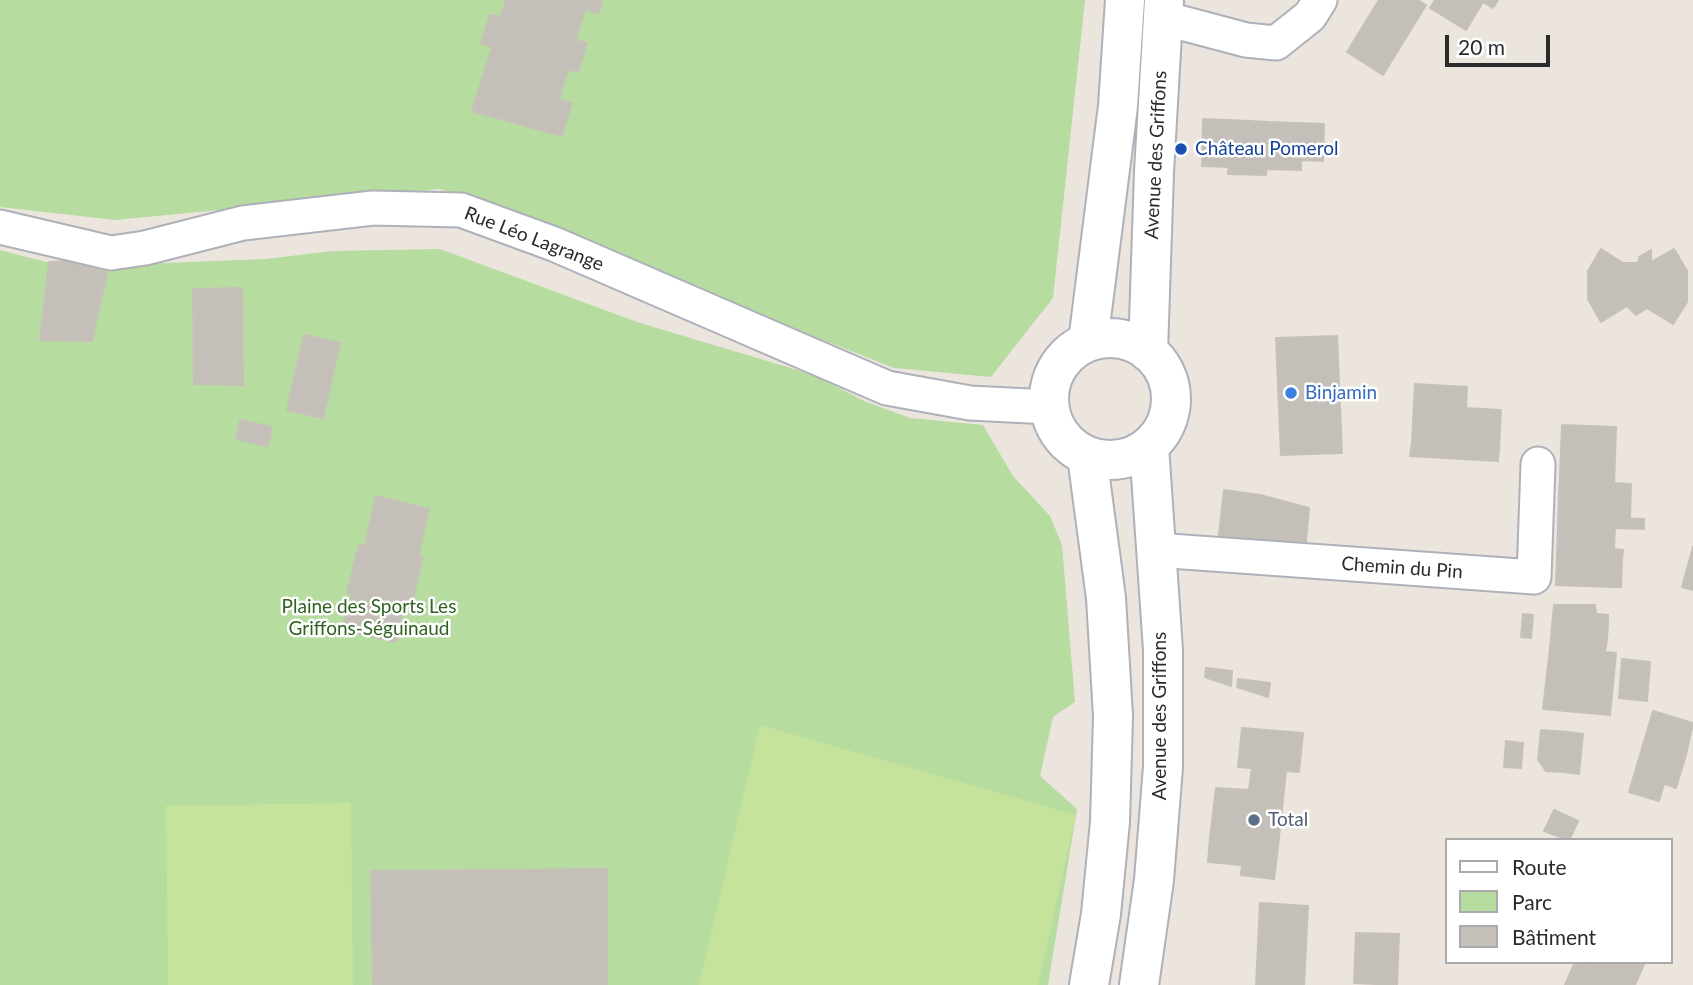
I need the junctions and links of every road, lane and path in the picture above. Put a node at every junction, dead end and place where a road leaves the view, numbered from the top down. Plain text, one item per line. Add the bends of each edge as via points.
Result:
1 (1125, 0) edge
2 (1320, 0) edge
3 (1163, 9) edge
4 (1110, 166) junction
5 (1154, 172) junction
6 (0, 227) edge
7 (1088, 342) junction
8 (1148, 352) junction
9 (1049, 407) junction
10 (1149, 446) junction
11 (1087, 456) junction
12 (1538, 464) dead end
13 (1156, 550) junction
14 (1089, 985) edge
15 (1139, 985) edge

1 - 4 street
2 - 3 street via 1310,16 1276,43 1246,40
3 - 5 street, Avenue des Griffons
4 - 5 street
4 - 7 street
5 - 8 street, Avenue des Griffons
6 - 9 street, Rue Léo Lagrange via 111,253 243,223 373,208 461,210 567,249 887,388 970,402
7 - 8 street via 1130,341
7 - 9 street via 1070,352 1057,368
8 - 10 street via 1168,381 1171,398 1161,432
9 - 11 street via 1061,436
10 - 11 street via 1120,459
10 - 13 street, Avenue des Griffons
11 - 14 street via 1106,598 1113,716 1110,822
12 - 13 street, Chemin du Pin via 1534,577
13 - 15 street, Avenue des Griffons via 1163,650 1163,767

